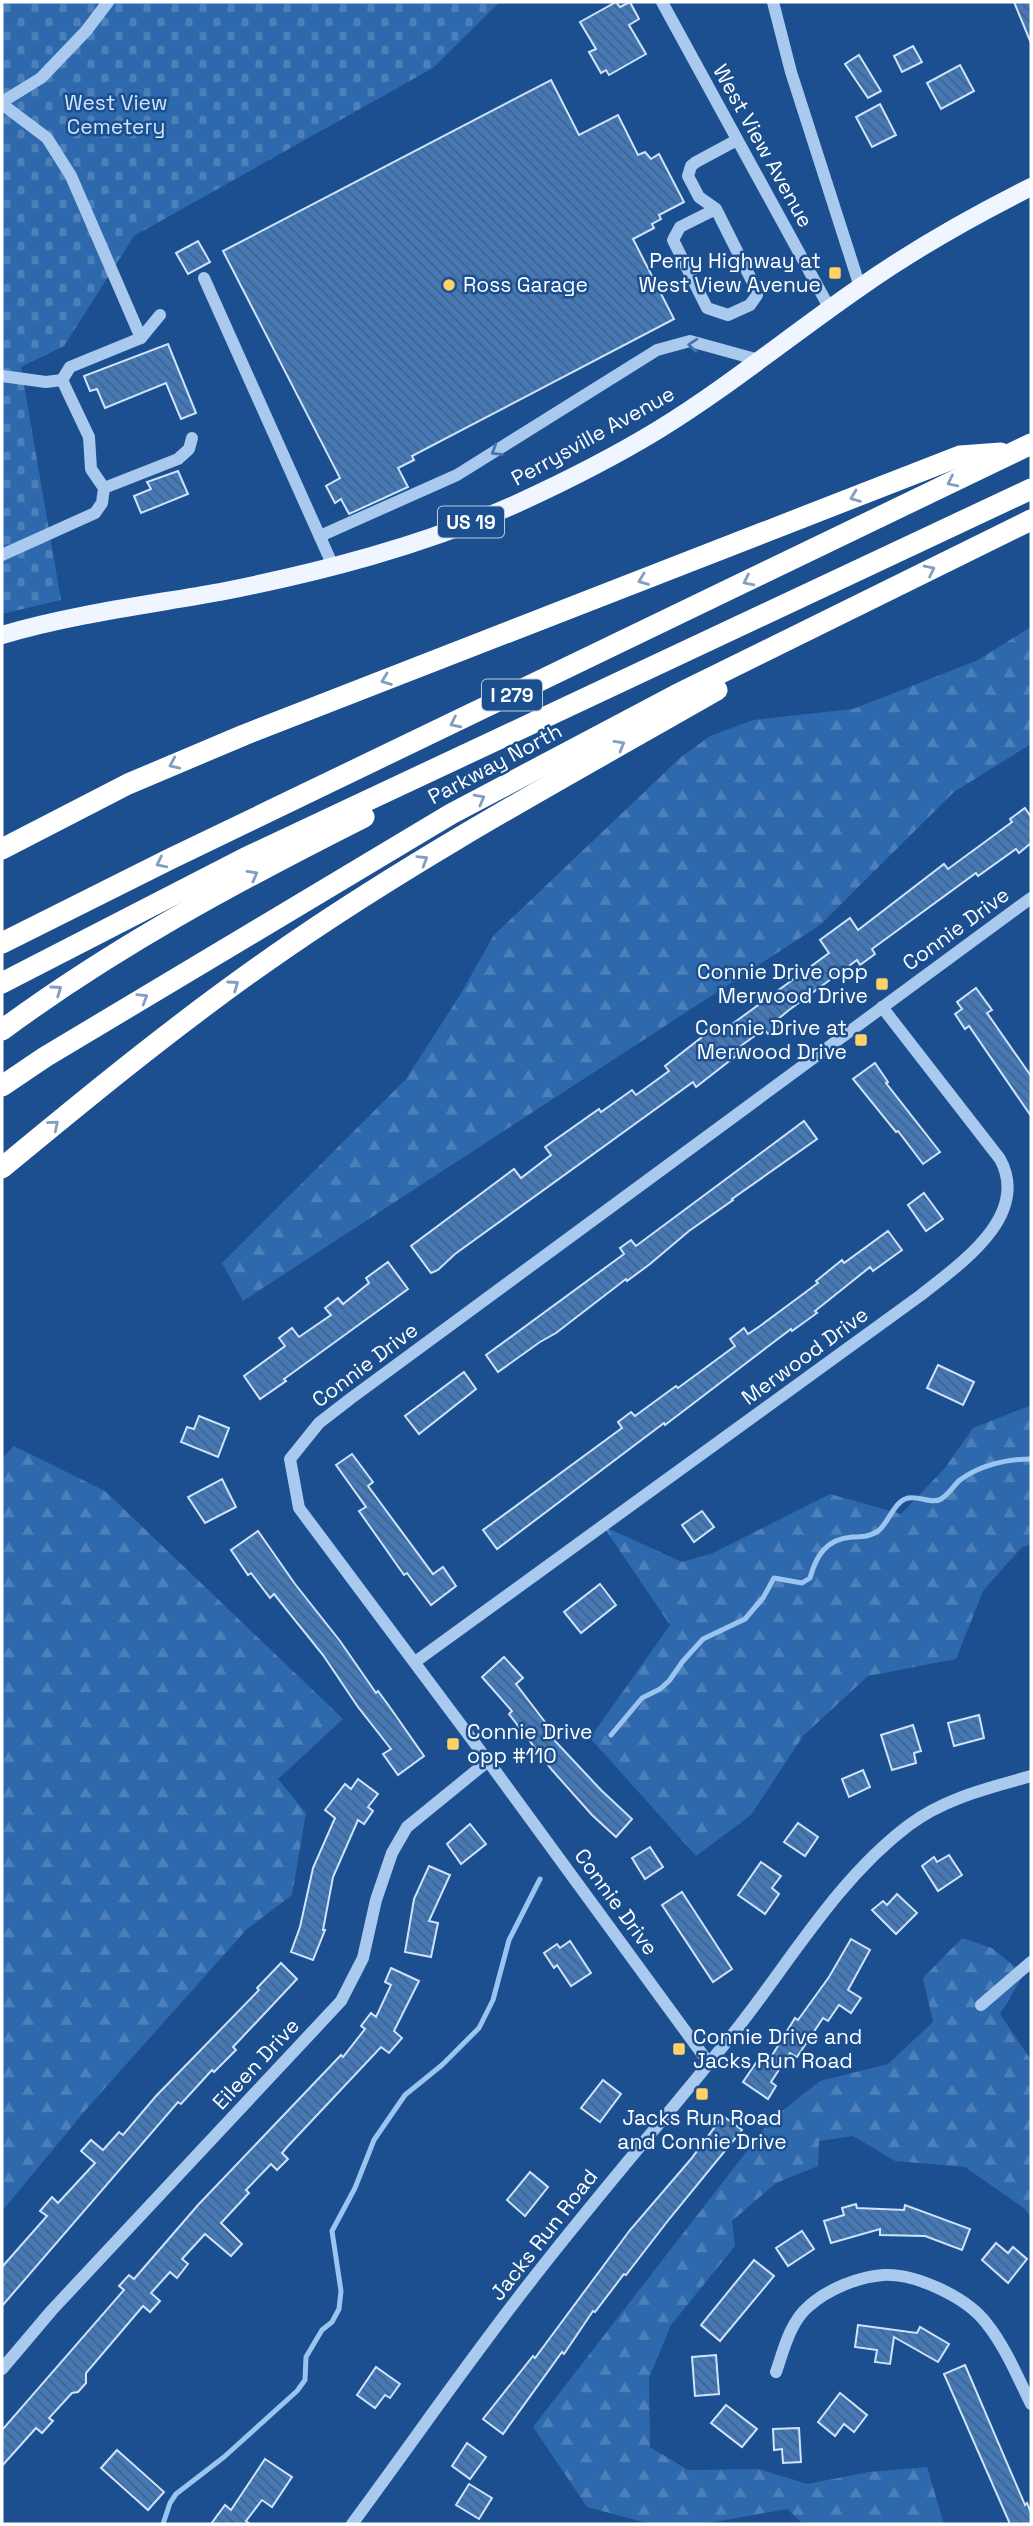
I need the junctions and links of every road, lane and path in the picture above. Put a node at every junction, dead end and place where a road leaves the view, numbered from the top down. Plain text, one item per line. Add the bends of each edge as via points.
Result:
1 (108, 2) edge
2 (662, 2) edge
3 (773, 2) edge
4 (2, 103) edge
5 (737, 139) junction
6 (1031, 187) edge
7 (716, 209) junction
8 (204, 278) dead end
9 (860, 287) junction
10 (830, 309) junction
11 (160, 315) dead end
12 (141, 338) junction
13 (759, 360) junction
14 (2, 376) edge
15 (62, 380) junction
16 (192, 438) dead end
17 (1023, 448) edge
18 (104, 488) junction
19 (1031, 489) edge
20 (1006, 501) junction
21 (1031, 520) edge
22 (320, 536) junction
23 (2, 555) edge
24 (333, 566) junction
25 (885, 592) junction
26 (2, 635) edge
27 (2, 849) edge
28 (1031, 898) edge
29 (86, 941) junction
30 (2, 943) edge
31 (2, 984) edge
32 (2, 992) edge
33 (882, 1007) junction
34 (2, 1030) edge
35 (2, 1086) edge
36 (2, 1168) edge
37 (415, 1662) junction
38 (488, 1761) junction
39 (1031, 1776) edge
40 (1031, 1962) edge
41 (981, 2005) dead end
42 (708, 2062) junction
43 (2, 2369) edge
44 (776, 2372) dead end
45 (1031, 2404) edge
46 (352, 2524) edge

1 - 4 street via 40,78
2 - 5 street, West View Avenue
3 - 9 street
4 - 12 street via 47,138 71,176
5 - 7 street via 688,171 699,197
5 - 10 street, West View Avenue
6 - 9 main road, Perrysville Avenue / US 19 via 944,233
7 - 7 street via 757,295 750,304 727,315 707,308 673,240 680,227
8 - 22 street
9 - 10 main road, Perrysville Avenue / US 19
10 - 13 main road, Perrysville Avenue / US 19
11 - 12 street
12 - 15 street via 70,367
13 -> 22 street via 690,341 657,350 457,475
13 - 24 main road, Perrysville Avenue / US 19 via 657,431 562,482 469,523
14 - 15 street
15 - 18 street via 89,437 91,469
16 - 18 street via 189,449 178,458
17 -> 27 highway via 960,456 244,735 128,784
17 -> 30 highway, I 279
18 - 23 street via 95,513
19 - 20 highway
20 - 29 highway via 257,852
34 -> 20 highway via 89,968 286,857
25 -> 21 highway, Parkway North
22 - 24 street
24 - 26 main road, Perrysville Avenue / US 19
35 -> 25 highway, Parkway North via 451,814
36 -> 25 highway via 160,1039 354,902
28 - 33 street, Connie Drive
29 - 31 highway
29 - 32 highway
33 - 37 street, Connie Drive via 350,1399 319,1423 290,1459 299,1508
33 - 37 street, Merwood Drive via 1006,1170 1006,1205 989,1234 921,1295
37 - 38 street, Connie Drive
38 - 42 street, Connie Drive
38 - 43 street, Eileen Drive via 408,1827 397,1844 376,1900 363,1958 341,2001
39 - 42 street, Jacks Run Road via 949,1801 910,1824 833,1900
40 - 41 street
42 - 46 street, Jacks Run Road via 529,2283
44 - 45 street via 790,2331 809,2306 844,2284 884,2275 928,2283 958,2299 986,2323

